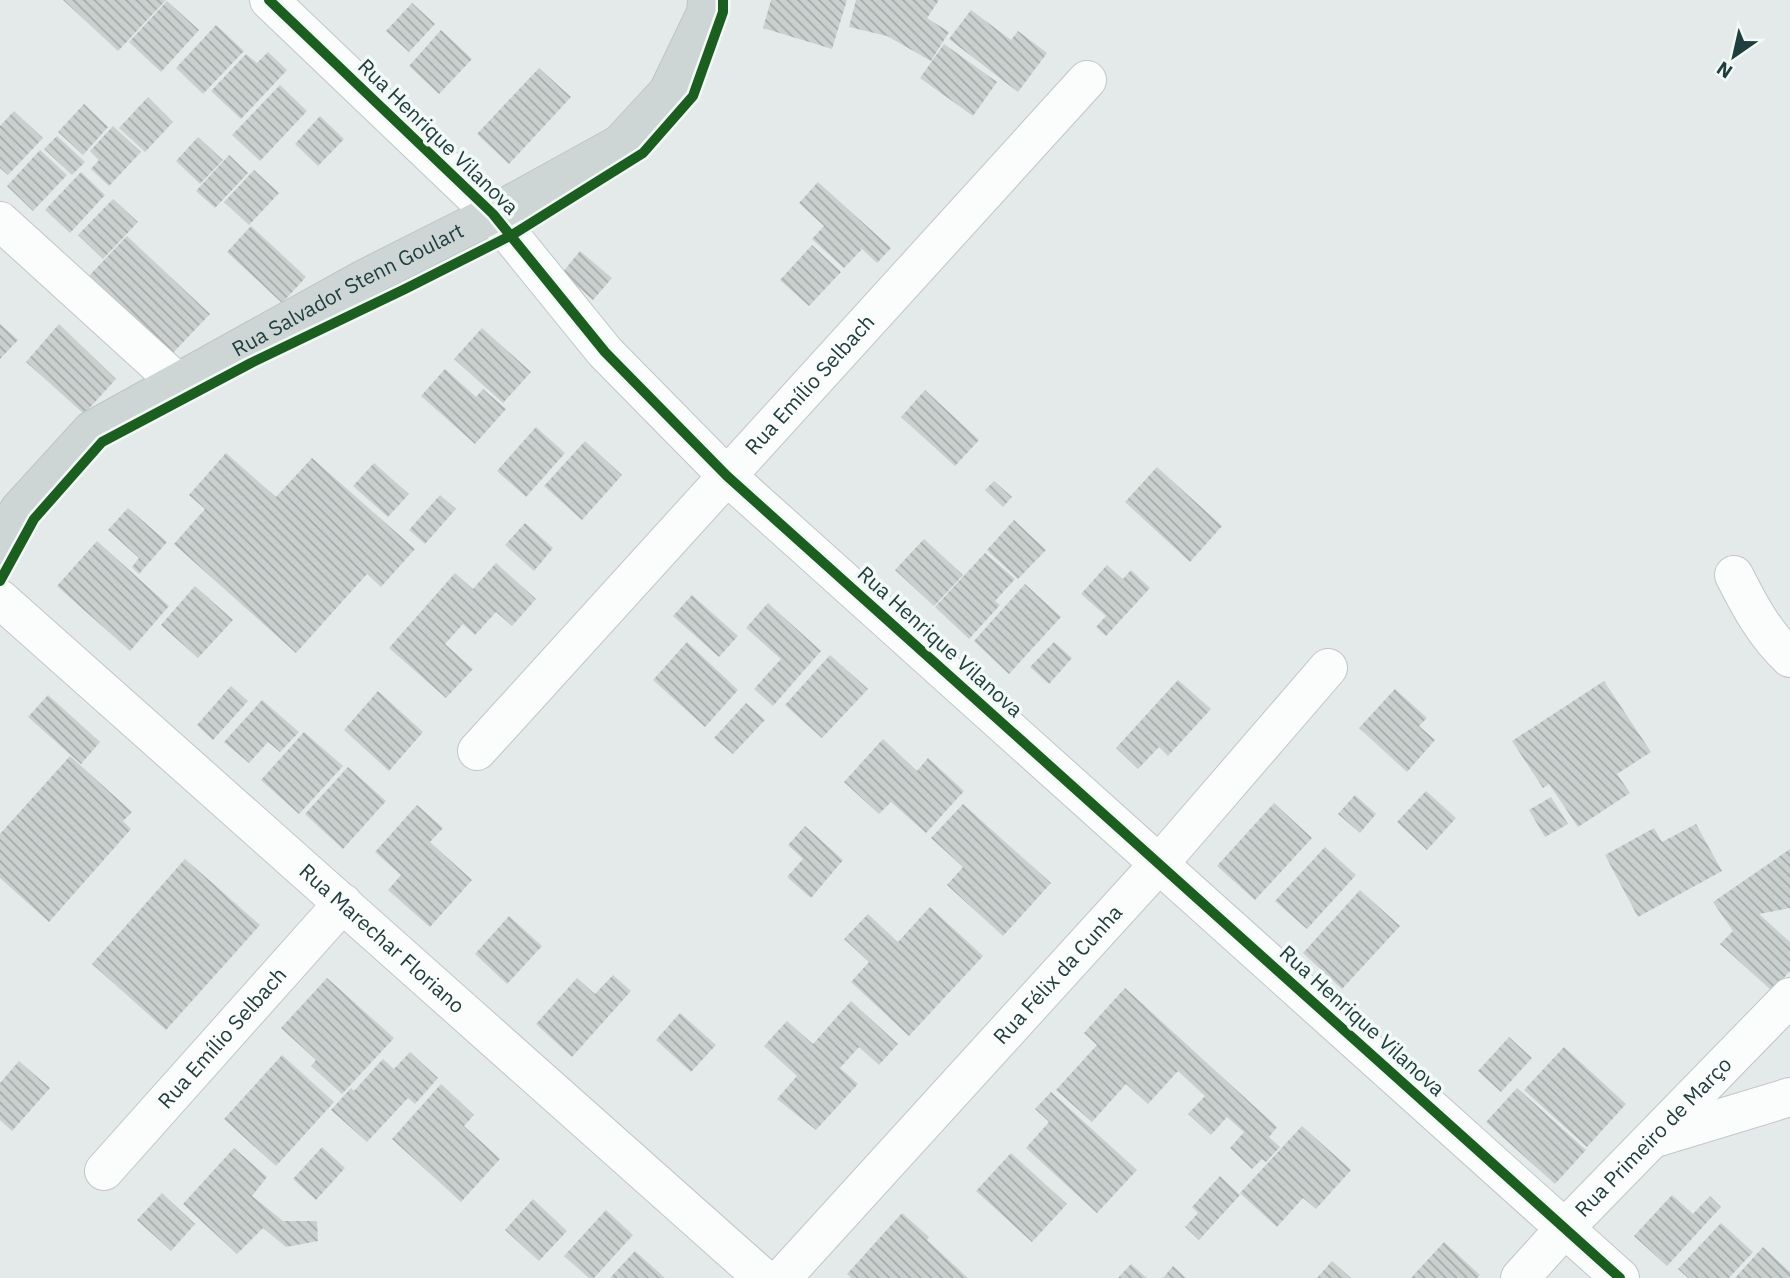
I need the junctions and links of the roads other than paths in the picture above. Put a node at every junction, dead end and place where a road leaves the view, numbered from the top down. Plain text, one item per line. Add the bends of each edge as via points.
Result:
1 (269, 0) edge
2 (707, 0) edge
3 (1087, 80) dead end
4 (493, 214) junction
5 (0, 221) edge
6 (177, 382) junction
7 (727, 476) junction
8 (9, 506) edge
9 (0, 544) edge
10 (1734, 575) dead end
11 (0, 598) edge
12 (1790, 658) edge
13 (1328, 668) dead end
14 (477, 751) dead end
15 (1158, 865) junction
16 (343, 903) junction
17 (1790, 998) edge
18 (1790, 1097) edge
19 (1651, 1139) junction
20 (104, 1171) dead end
21 (1565, 1228) junction
22 (763, 1278) edge
23 (782, 1278) edge
24 (1520, 1278) edge
25 (1620, 1278) edge

1 - 4 street, Rua Henrique Vilanova
2 - 4 main road, Rua Salvador Stenn Goulart via 706,13 667,92 620,144
3 - 7 street, Rua Emílio Selbach
4 - 6 main road, Rua Salvador Stenn Goulart
4 - 7 street, Rua Henrique Vilanova via 606,352
5 - 6 street
6 - 8 main road, Rua Salvador Stenn Goulart via 92,430
7 - 14 street, Rua Emílio Selbach
7 - 15 street, Rua Henrique Vilanova
8 - 9 main road, Rua Salvador Stenn Goulart
10 - 12 street via 1751,609
11 - 16 street, Rua Marechar Floriano
13 - 15 street, Rua Félix da Cunha
15 - 21 street, Rua Henrique Vilanova
15 - 23 street, Rua Félix da Cunha
16 - 20 street, Rua Emílio Selbach
16 - 22 street, Rua Marechar Floriano
17 - 19 street, Rua Primeiro de Março
18 - 19 street
19 - 21 street, Rua Primeiro de Março
21 - 24 street, Rua Primeiro de Março
21 - 25 street, Rua Henrique Vilanova

